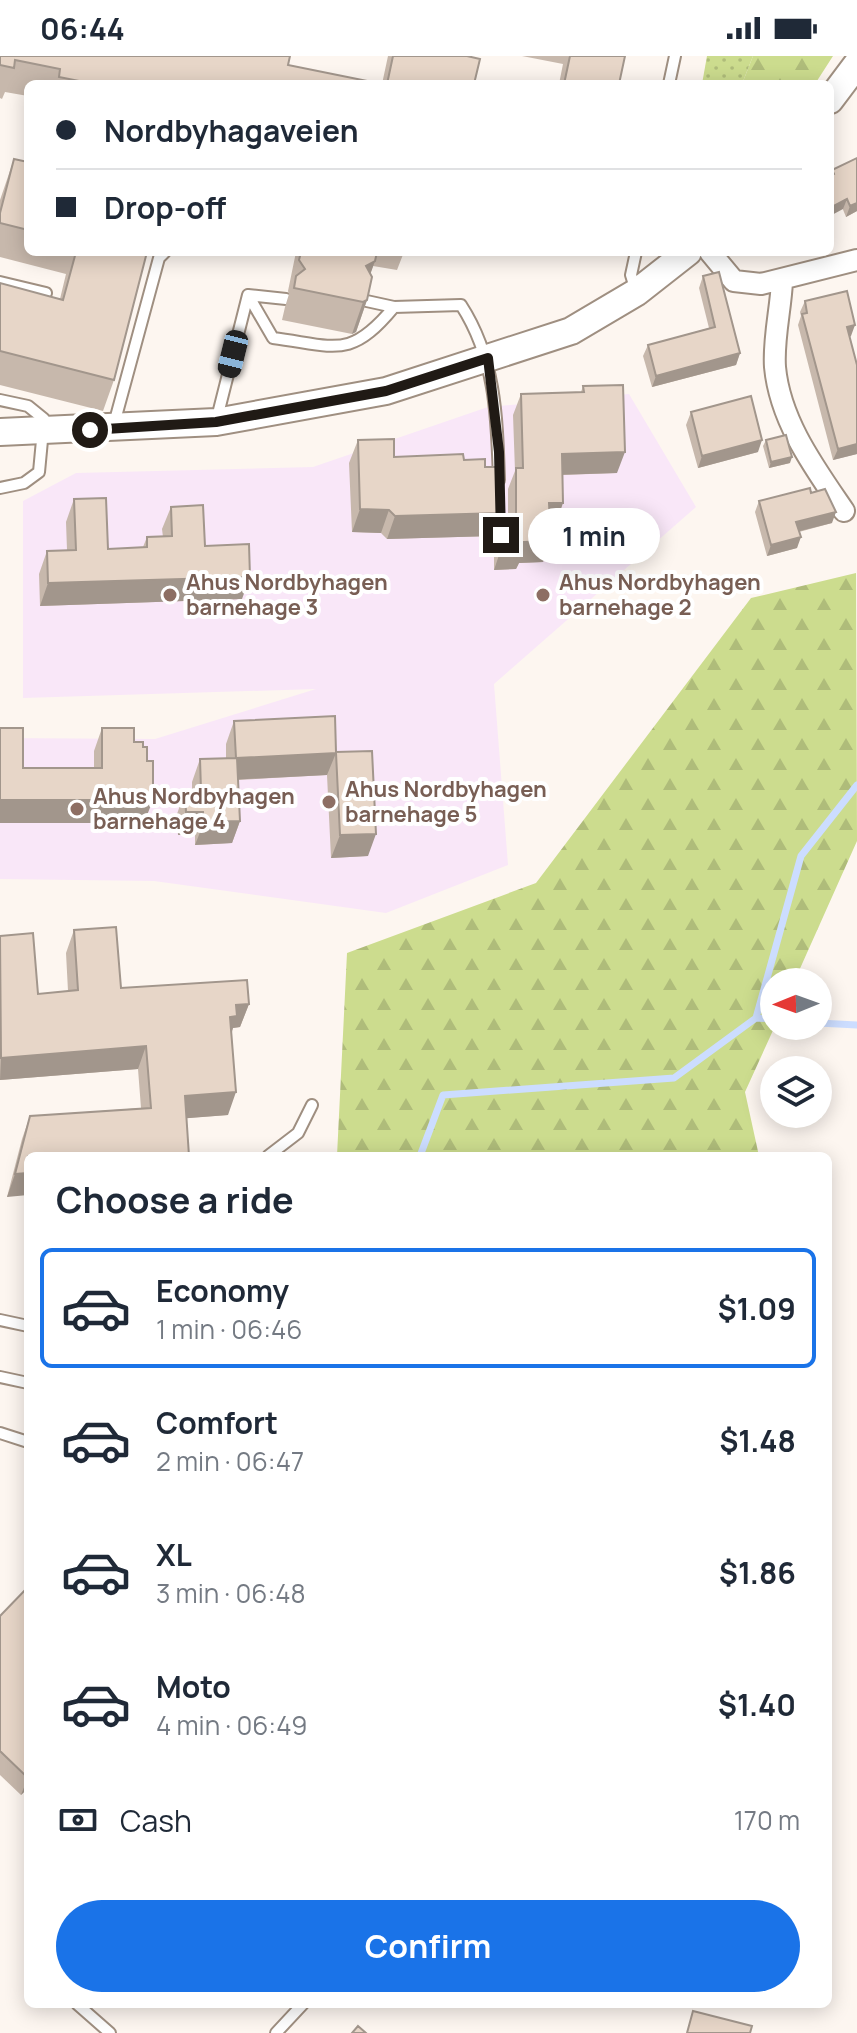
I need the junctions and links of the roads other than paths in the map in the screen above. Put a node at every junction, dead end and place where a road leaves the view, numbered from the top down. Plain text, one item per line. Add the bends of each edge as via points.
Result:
1 (675, 56) edge
2 (857, 64) edge
3 (670, 80) edge
4 (834, 95) edge
5 (161, 256) edge
6 (635, 256) edge
7 (683, 256) edge
8 (713, 256) edge
9 (857, 260) edge
10 (782, 281) junction
11 (0, 282) edge
12 (637, 292) junction
13 (46, 293) edge
14 (248, 295) junction
15 (286, 299) dead end
16 (362, 300) edge
17 (394, 307) junction
18 (488, 358) junction
19 (0, 400) edge
20 (216, 422) junction
21 (113, 429) junction
22 (0, 432) edge
23 (43, 432) junction
24 (0, 488) edge
25 (500, 493) edge
26 (844, 511) dead end
27 (312, 1105) dead end
28 (273, 1152) edge
29 (0, 1320) edge
30 (24, 1325) edge
31 (0, 1377) edge
32 (24, 1382) edge
33 (0, 1433) edge
34 (24, 1441) edge
35 (82, 2008) edge
36 (299, 2008) edge
37 (110, 2033) edge
38 (276, 2033) edge

1 - 3 lane
2 - 4 street
5 - 21 lane
6 - 12 lane via 631,275
7 - 12 street
8 - 10 street via 734,281
9 - 10 street
10 - 26 street via 775,364 782,404 809,460
11 - 13 lane
12 - 18 street via 571,331
14 - 15 lane
14 - 17 lane via 273,338 343,347 370,336
14 - 20 lane
16 - 17 lane
17 - 18 lane via 461,305
18 - 20 street via 386,391
18 - 25 lane
19 - 23 lane via 38,411
20 - 21 street
21 - 23 street
22 - 23 street
23 - 24 lane via 36,476
27 - 28 lane via 298,1133
29 - 30 lane
31 - 32 lane
33 - 34 lane
35 - 37 lane
36 - 38 lane

